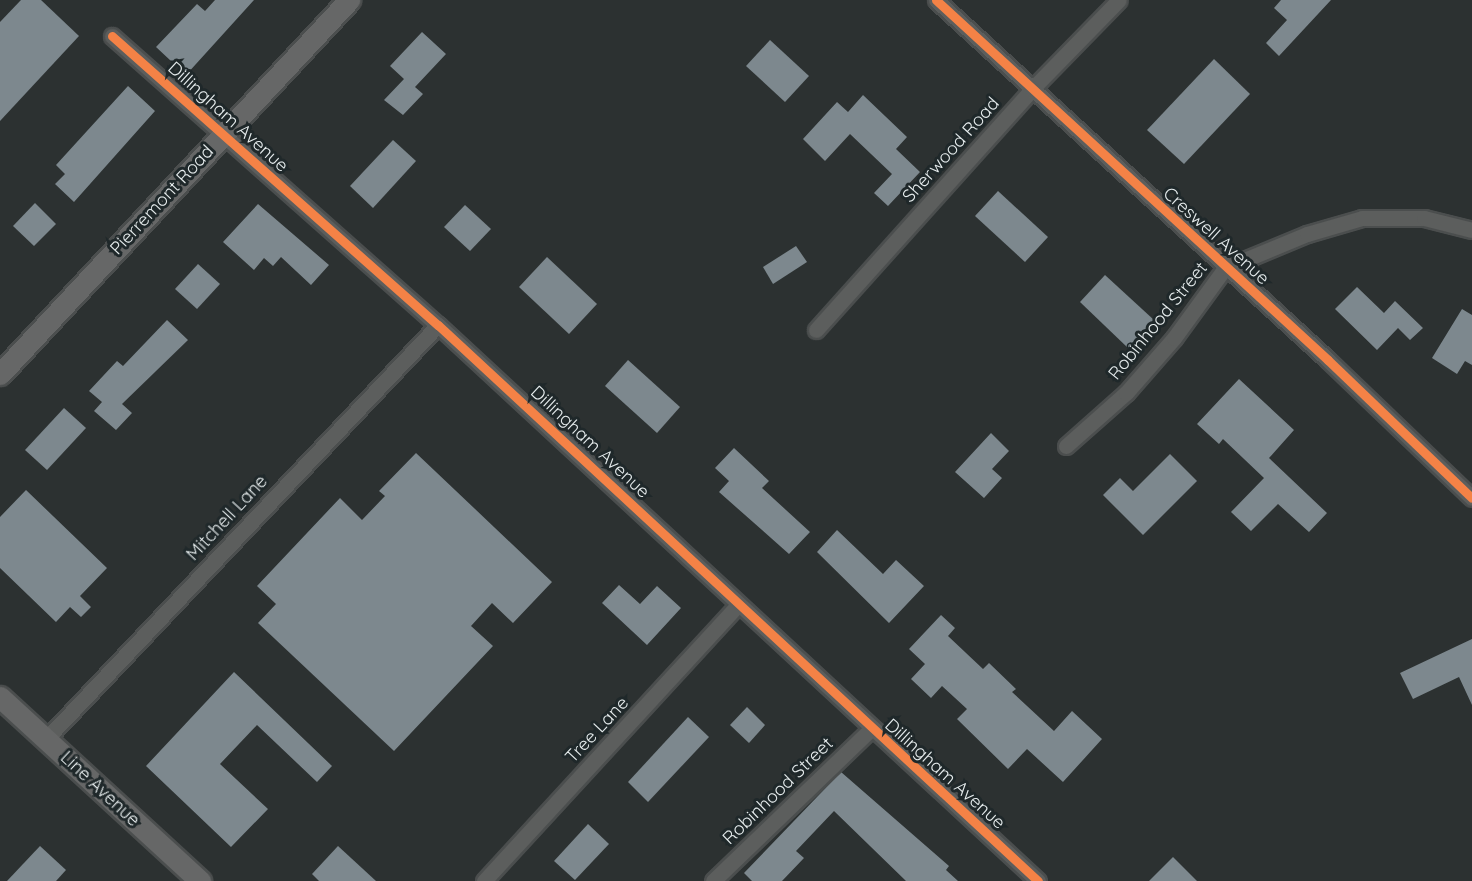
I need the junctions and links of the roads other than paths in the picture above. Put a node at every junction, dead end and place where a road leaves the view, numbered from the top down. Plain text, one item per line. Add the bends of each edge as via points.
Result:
1 (349, 0) edge
2 (936, 0) edge
3 (1119, 0) edge
4 (112, 36) dead end
5 (1032, 89) junction
6 (223, 135) junction
7 (1472, 230) edge
8 (1226, 267) junction
9 (438, 325) junction
10 (816, 330) dead end
11 (0, 374) edge
12 (1066, 446) dead end
13 (1472, 498) edge
14 (738, 605) junction
15 (0, 697) edge
16 (871, 729) junction
17 (46, 739) junction
18 (200, 881) edge
19 (484, 881) edge
20 (713, 881) edge
21 (1038, 881) edge

1 - 6 main road, Pierremont Road
2 - 5 street, Creswell Avenue
3 - 5 street, Sherwood Road
4 - 6 street, Dillingham Avenue
5 - 8 street, Creswell Avenue
5 - 10 street, Sherwood Road
6 - 9 street, Dillingham Avenue
6 - 11 main road, Pierremont Road
7 - 8 street via 1424,218 1362,218 1307,234
8 - 12 street, Robinhood Street via 1174,339 1126,393
8 - 13 street, Creswell Avenue
9 - 14 street, Dillingham Avenue
9 - 17 street, Mitchell Lane
14 - 16 street, Dillingham Avenue
14 - 19 street, Tree Lane
15 - 17 main road, Line Avenue
16 - 20 street, Robinhood Street
16 - 21 street, Dillingham Avenue
17 - 18 main road, Line Avenue

